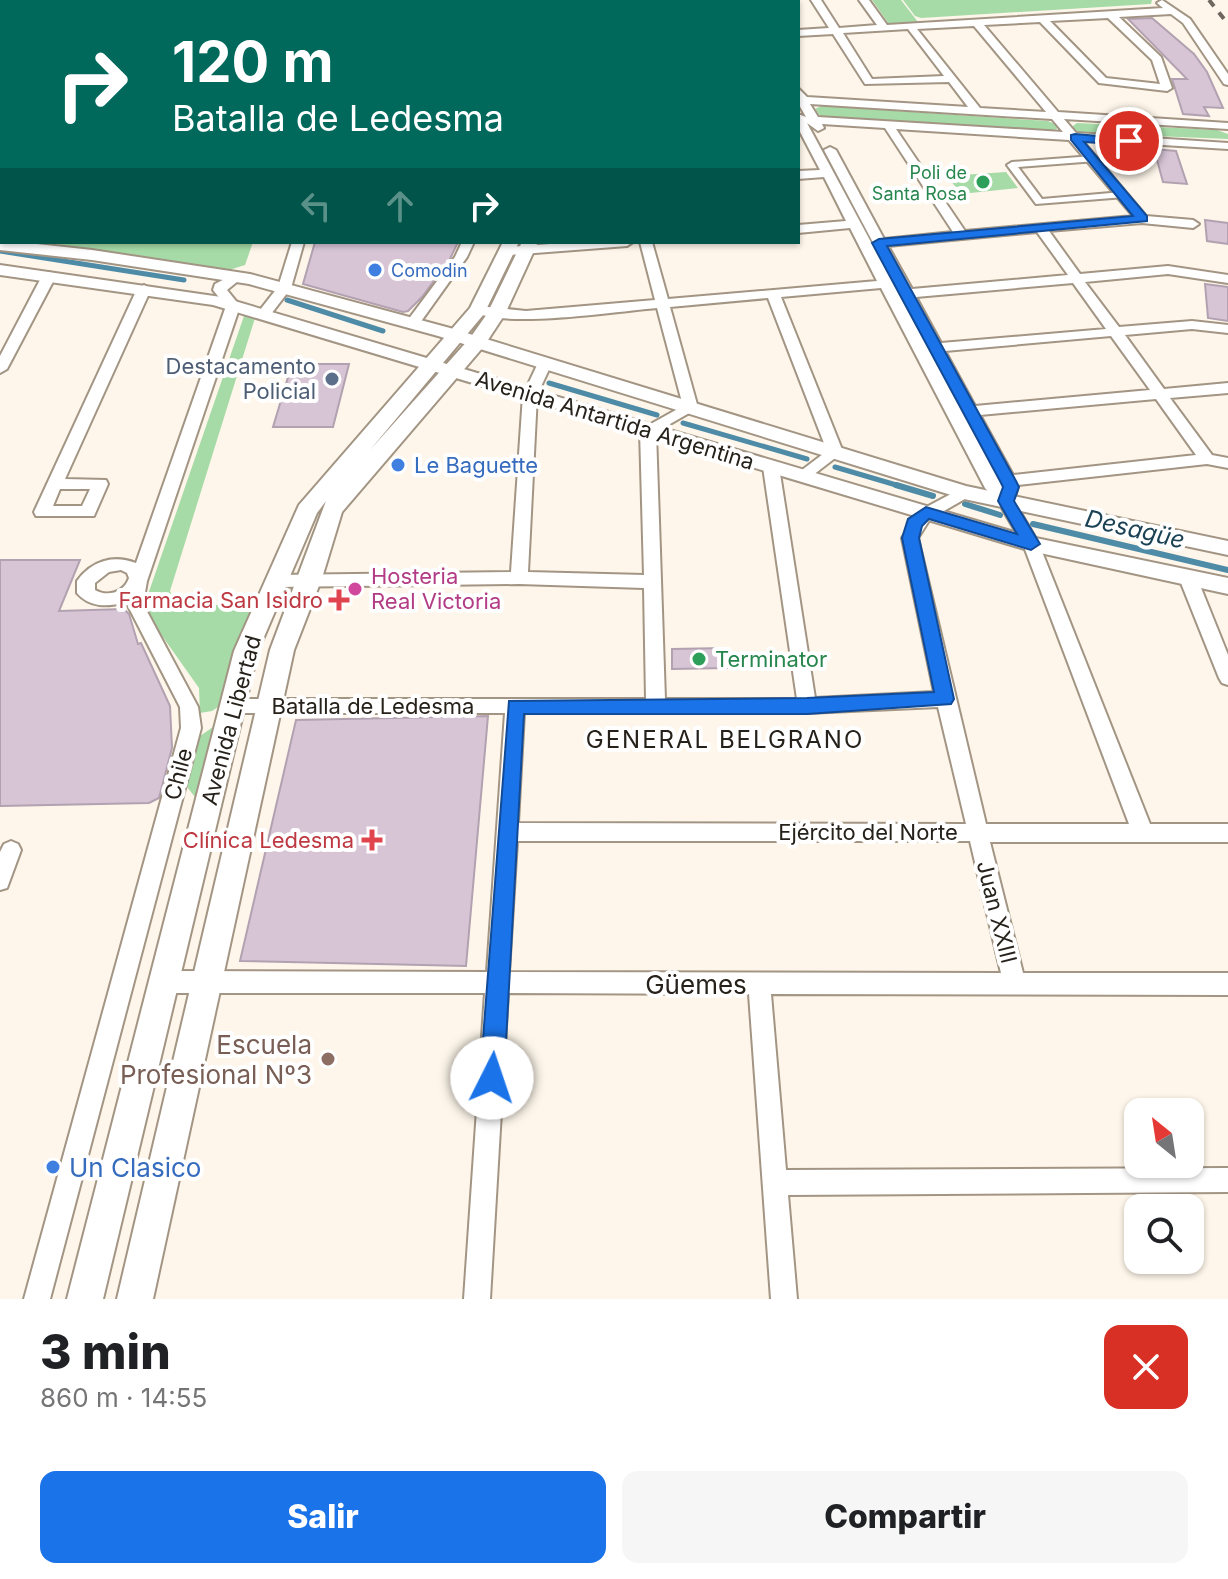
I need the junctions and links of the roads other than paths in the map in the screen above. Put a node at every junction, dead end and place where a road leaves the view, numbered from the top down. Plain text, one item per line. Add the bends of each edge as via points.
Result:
1 (816, 0) edge
2 (864, 0) edge
3 (1158, 0) edge
4 (1170, 11) junction
5 (1110, 14) junction
6 (1043, 19) junction
7 (977, 23) junction
8 (910, 26) junction
9 (884, 28) junction
10 (836, 31) junction
11 (800, 33) edge
12 (949, 79) junction
13 (1228, 82) edge
14 (800, 97) edge
15 (977, 111) junction
16 (1056, 116) junction
17 (802, 119) edge
18 (888, 125) junction
19 (1228, 126) edge
20 (1075, 138) junction
21 (1228, 146) edge
22 (1093, 159) junction
23 (828, 173) junction
24 (800, 175) edge
25 (1122, 195) junction
26 (1142, 219) junction
27 (855, 224) junction
28 (1193, 224) dead end
29 (1040, 228) junction
30 (800, 229) edge
31 (961, 235) junction
32 (879, 243) junction
33 (297, 244) edge
34 (467, 244) edge
35 (578, 244) edge
36 (647, 244) edge
37 (0, 245) edge
38 (510, 246) edge
39 (530, 246) edge
40 (0, 270) edge
41 (49, 276) junction
42 (236, 277) junction
43 (1076, 278) junction
44 (1228, 279) edge
45 (886, 284) junction
46 (284, 288) junction
47 (144, 289) junction
48 (773, 293) junction
49 (906, 294) junction
50 (662, 303) junction
51 (233, 306) junction
52 (487, 312) junction
53 (263, 315) junction
54 (412, 324) junction
55 (1228, 329) edge
56 (1115, 332) junction
57 (467, 339) junction
58 (935, 348) junction
59 (545, 363) junction
60 (441, 368) junction
61 (0, 369) edge
62 (1228, 388) edge
63 (1160, 394) junction
64 (530, 395) junction
65 (691, 408) junction
66 (969, 411) junction
67 (648, 430) junction
68 (835, 452) junction
69 (1207, 459) junction
70 (1228, 463) edge
71 (771, 467) junction
72 (804, 477) junction
73 (55, 484) junction
74 (1007, 491) junction
75 (964, 492) junction
76 (926, 513) junction
77 (1031, 544) junction
78 (1228, 548) edge
79 (311, 578) junction
80 (519, 578) junction
81 (1188, 578) junction
82 (276, 581) junction
83 (653, 582) junction
84 (1228, 586) edge
85 (1228, 678) edge
86 (945, 699) junction
87 (233, 706) junction
88 (270, 706) junction
89 (807, 706) junction
90 (515, 707) junction
91 (656, 707) junction
92 (508, 832) junction
93 (978, 833) junction
94 (1143, 833) junction
95 (1228, 833) edge
96 (11, 850) dead end
97 (0, 881) edge
98 (164, 982) junction
99 (207, 984) junction
100 (498, 984) junction
101 (759, 984) junction
102 (1015, 984) junction
103 (1228, 984) edge
104 (1228, 1180) edge
105 (773, 1183) junction
106 (37, 1299) edge
107 (85, 1299) edge
108 (135, 1299) edge
109 (477, 1299) edge
110 (784, 1299) edge

1 - 10 street
2 - 9 street
3 - 4 street
4 - 5 street
4 - 13 street via 1187,21
5 - 6 street
5 - 6 street via 1157,59 1167,88 1103,81
6 - 7 street
7 - 8 street
7 - 16 street
8 - 9 street
8 - 12 street
9 - 10 street
10 - 11 street
10 - 12 street via 869,82
12 - 15 street
14 - 15 street
14 - 17 street
15 - 16 street
16 - 19 street
16 - 20 street
17 - 18 street
17 - 23 street
17 - 32 street
18 - 20 street
18 - 31 street
20 - 21 street
20 - 22 street
22 - 25 street
22 - 25 street via 1012,165 1039,202
23 - 24 street
23 - 27 street
25 - 26 street
26 - 28 street
26 - 29 street
27 - 30 street
27 - 45 street
29 - 31 street
29 - 43 street
31 - 32 street
32 - 49 street
33 - 46 street
34 - 54 street
35 - 39 street
36 - 50 street
37 - 42 street, Avenida Antartida Argentina
38 - 39 street
38 - 52 main road
39 - 52 main road
40 - 41 street, Avenida Antartida Argentina
41 - 47 street, Avenida Antartida Argentina
41 - 61 street
42 - 46 street, Avenida Antartida Argentina
42 - 51 street, Chile via 220,290
43 - 44 street via 1168,270
43 - 49 street
43 - 56 street
45 - 48 street
45 - 74 street via 993,488
46 - 53 street
46 - 54 street, Avenida Antartida Argentina
47 - 51 street, Avenida Antartida Argentina
47 - 73 street
48 - 50 street
48 - 68 street
49 - 58 street
50 - 52 street via 526,315
50 - 65 street
51 - 53 street, Avenida Antartida Argentina
51 - 106 street, Chile via 134,604 189,707 191,728
52 - 57 main road, Avenida Libertad
53 - 60 street, Avenida Antartida Argentina
54 - 57 street, Avenida Antartida Argentina
55 - 56 street via 1192,325
56 - 58 street
56 - 63 street
57 - 59 street, Avenida Antartida Argentina
57 - 60 main road, Avenida Libertad
58 - 66 street
59 - 64 street
59 - 65 street, Avenida Antartida Argentina
60 - 64 street, Avenida Antartida Argentina
60 - 79 main road, Avenida Libertad via 331,511
60 - 82 main road, Avenida Libertad via 321,490
62 - 63 street
63 - 66 street
63 - 69 street
64 - 67 street, Avenida Antartida Argentina
64 - 80 street
65 - 67 street
65 - 68 street, Avenida Antartida Argentina
66 - 74 street
67 - 71 street, Avenida Antartida Argentina
67 - 83 street
68 - 72 street
68 - 75 street, Avenida Antartida Argentina
69 - 70 street
69 - 74 street
71 - 72 street, Avenida Antartida Argentina
71 - 89 street
72 - 76 street, Avenida Antartida Argentina
73 - 73 street via 100,484 88,512 42,512
74 - 75 street, Avenida Antartida Argentina
74 - 77 street
74 - 78 street, Avenida Antartida Argentina
75 - 76 street
76 - 77 street, Avenida Antartida Argentina
76 - 86 street, Juan XXIII via 914,523 910,538
77 - 81 street, Avenida Antartida Argentina
77 - 94 street
79 - 80 street
79 - 82 street
79 - 88 main road, Avenida Libertad via 282,650
80 - 83 street
81 - 84 street, Avenida Antartida Argentina
81 - 85 street
82 - 87 main road, Avenida Libertad via 246,651
83 - 91 street
86 - 89 street, Batalla de Ledesma
86 - 93 street, Juan XXIII
87 - 88 street, Batalla de Ledesma
87 - 98 main road, Avenida Libertad
88 - 90 street, Batalla de Ledesma
88 - 99 main road, Avenida Libertad
89 - 91 street, Batalla de Ledesma
90 - 91 street, Batalla de Ledesma
90 - 92 street
92 - 93 street, Ejército del Norte
92 - 100 street
93 - 94 street, Ejército del Norte
93 - 102 street, Juan XXIII
94 - 95 street, Ejército del Norte
96 - 97 street
98 - 99 street, Güemes
98 - 107 main road, Avenida Libertad
99 - 100 street, Güemes
99 - 108 main road, Avenida Libertad
100 - 101 street, Güemes
100 - 109 street
101 - 102 street, Güemes
101 - 105 street
102 - 103 street, Güemes
104 - 105 street
105 - 110 street

